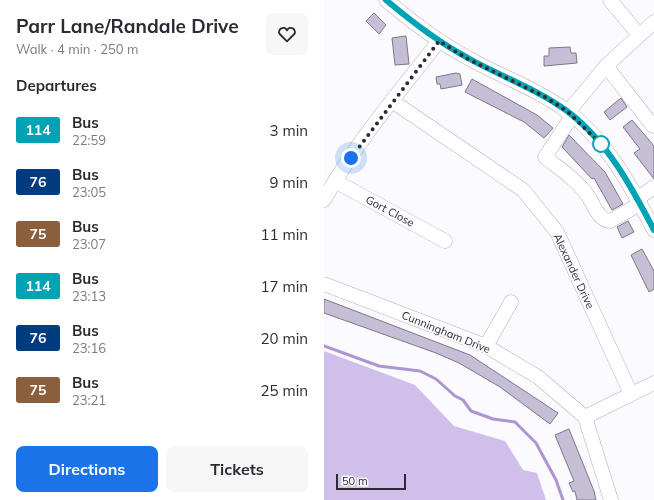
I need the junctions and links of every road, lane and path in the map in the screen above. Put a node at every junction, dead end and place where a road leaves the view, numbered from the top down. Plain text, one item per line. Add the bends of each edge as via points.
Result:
1 (386, 0) edge
2 (610, 0) edge
3 (654, 22) edge
4 (639, 35) junction
5 (439, 41) junction
6 (606, 66) junction
7 (392, 101) junction
8 (570, 114) junction
9 (653, 126) dead end
10 (334, 181) junction
11 (654, 187) edge
12 (324, 200) edge
13 (639, 202) junction
14 (654, 230) edge
15 (445, 241) dead end
16 (324, 284) edge
17 (511, 302) dead end
18 (486, 346) junction
19 (654, 383) edge
20 (631, 394) junction
21 (585, 417) junction
22 (611, 500) edge

1 - 5 street
2 - 4 street
3 - 4 street
4 - 6 street
5 - 7 street
5 - 8 street via 468,59 545,97
6 - 8 street
6 - 9 street
7 - 10 street
7 - 20 street, Alexander Drive via 523,190 557,232
8 - 13 street via 606,149
8 - 13 street via 546,157 578,182 605,220 610,221
10 - 12 street
10 - 15 street, Gort Close
11 - 13 street
13 - 14 street
16 - 18 street, Cunningham Drive
17 - 18 street
18 - 21 street, Cunningham Drive via 538,377
19 - 20 street
20 - 21 street
21 - 22 street

